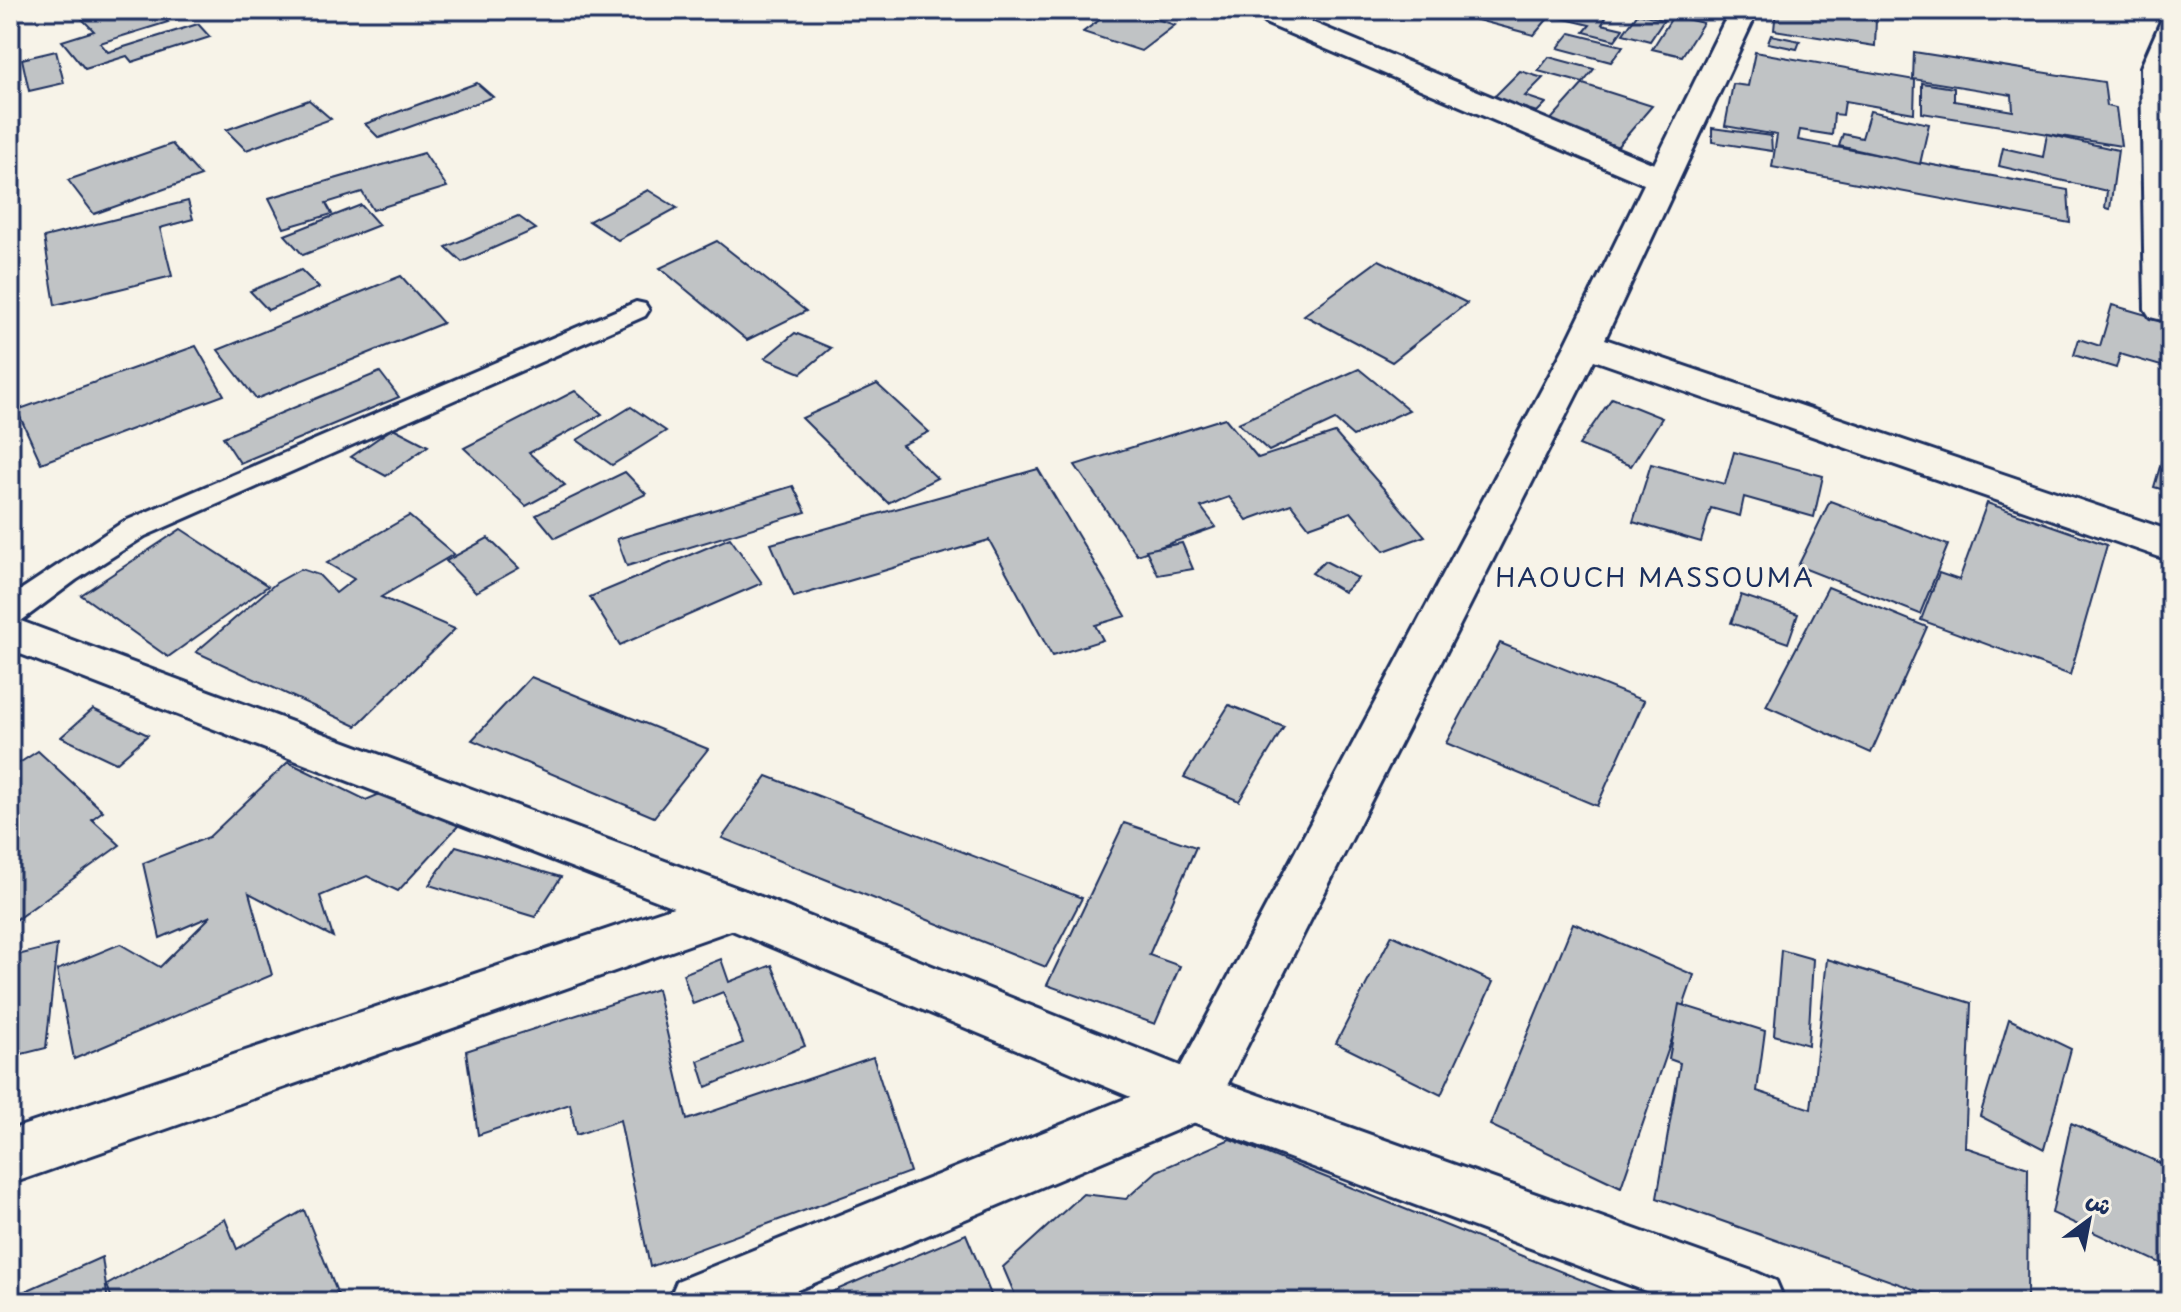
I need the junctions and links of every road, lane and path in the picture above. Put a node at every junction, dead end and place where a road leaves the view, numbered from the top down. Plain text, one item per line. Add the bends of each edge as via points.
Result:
1 (1744, 10) edge
2 (1275, 17) dead end
3 (2171, 27) edge
4 (2163, 68) edge
5 (1663, 180) junction
6 (2166, 240) edge
7 (636, 310) dead end
8 (2171, 311) edge
9 (1584, 344) junction
10 (2171, 546) edge
11 (10, 613) edge
12 (10, 633) edge
13 (733, 908) junction
14 (1193, 1097) junction
15 (10, 1157) edge
16 (698, 1302) edge
17 (1755, 1302) edge

1 - 5 street
2 - 5 street
3 - 4 street
4 - 6 street
5 - 9 street
6 - 8 street via 2163,309
7 - 11 lane via 134,529
9 - 10 street
9 - 14 street
12 - 13 street
13 - 14 street
13 - 15 street
14 - 16 street
14 - 17 street

